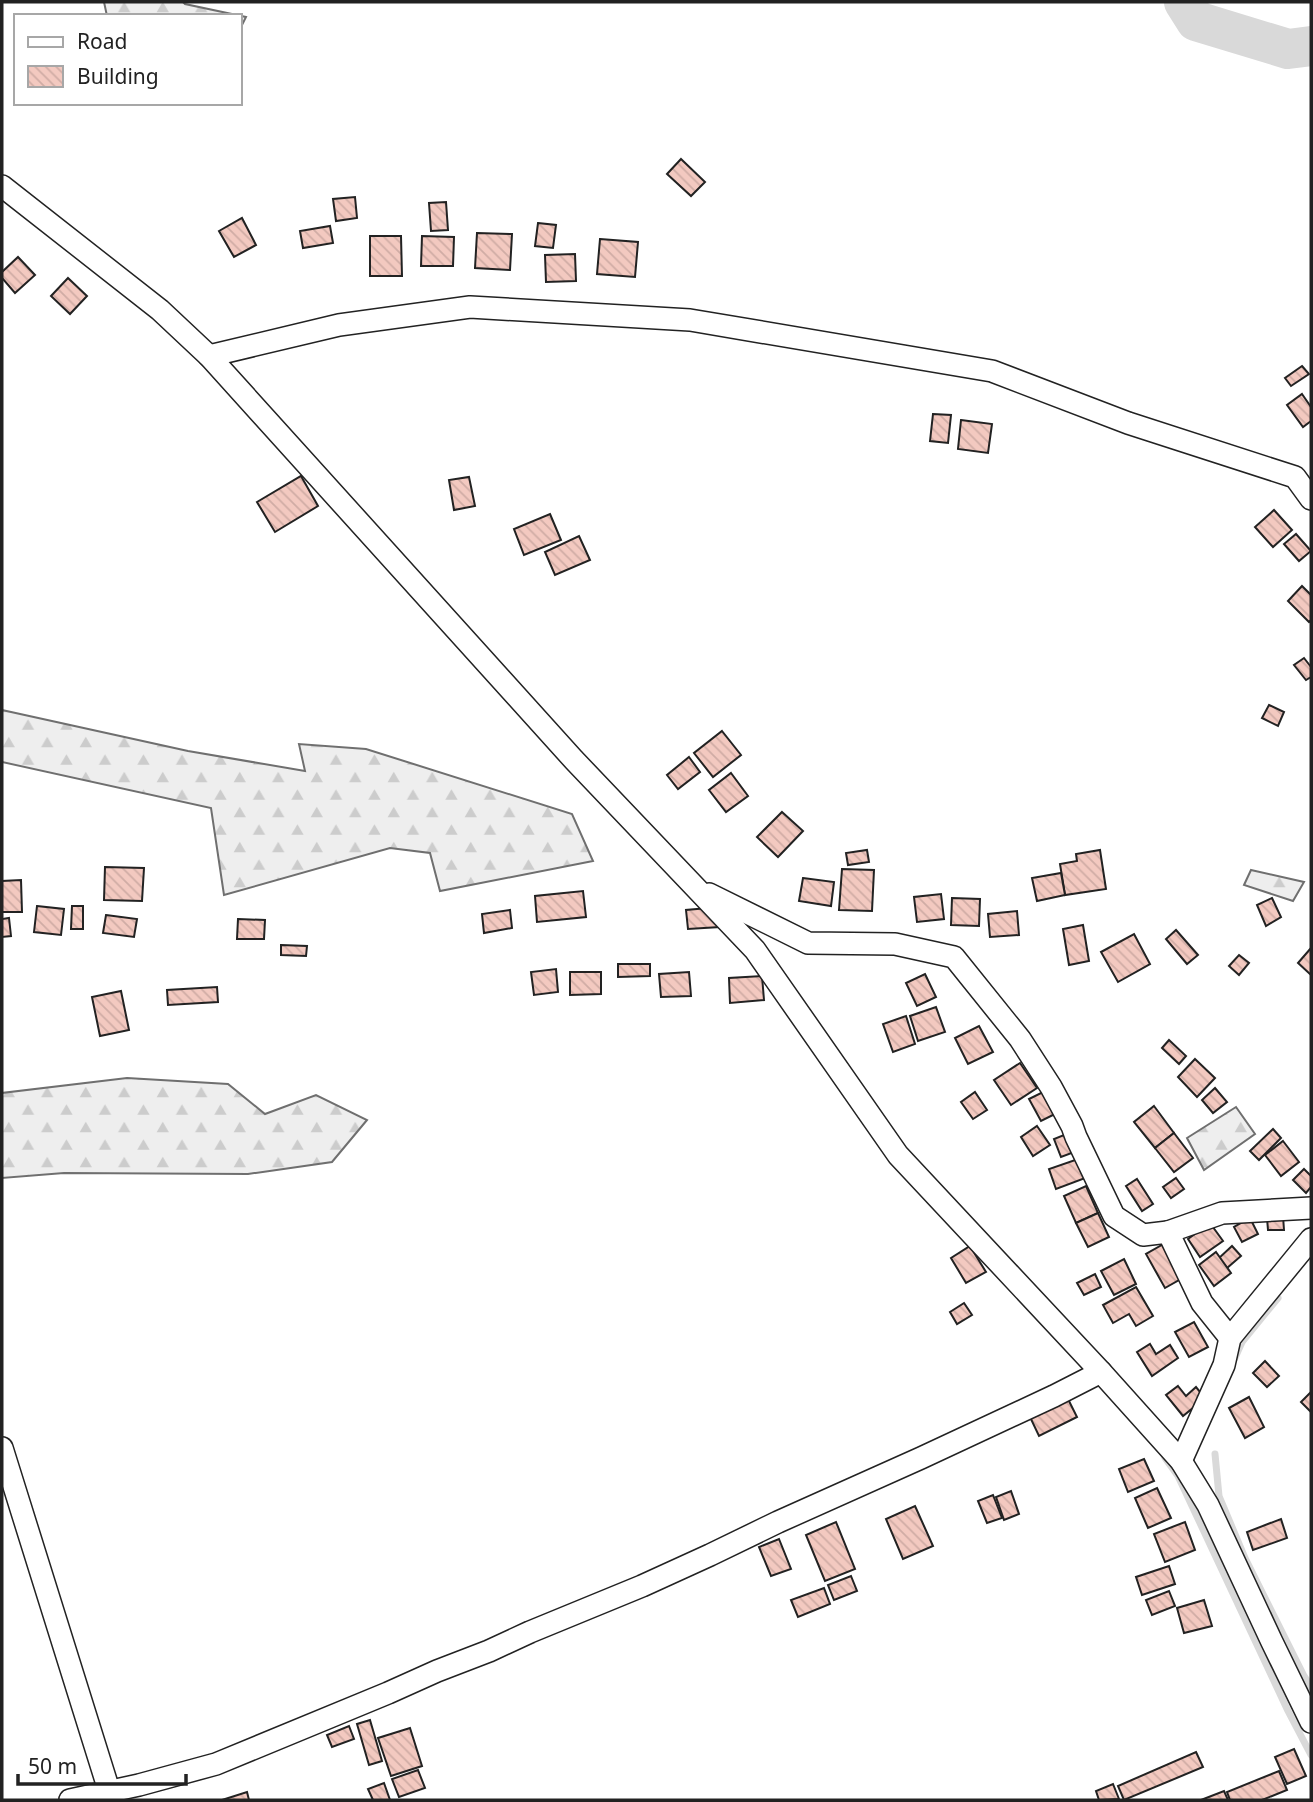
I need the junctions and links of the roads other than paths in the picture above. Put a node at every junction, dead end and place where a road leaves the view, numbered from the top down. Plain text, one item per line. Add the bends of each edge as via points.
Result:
1 (2, 186) edge
2 (209, 356) junction
3 (1311, 499) edge
4 (695, 887) junction
5 (1311, 1208) edge
6 (1168, 1232) junction
7 (1311, 1239) edge
8 (1230, 1338) junction
9 (1101, 1372) junction
10 (2, 1448) edge
11 (1181, 1461) junction
12 (1308, 1707) edge
13 (110, 1796) edge
14 (70, 1800) edge

1 - 2 street via 160,310
2 - 3 street via 339,325 470,307 690,320 992,372 1128,423 1295,477
2 - 4 street via 574,760
4 - 6 street via 808,943 895,944 954,957 1020,1039 1051,1087 1114,1216 1143,1235
4 - 9 street via 755,950 898,1155
5 - 6 street via 1222,1213
6 - 8 street via 1202,1303
7 - 8 street
8 - 11 street via 1224,1366
9 - 11 street
9 - 13 street via 699,1560 489,1651 216,1764
10 - 13 street
11 - 12 street via 1208,1505
13 - 14 street

